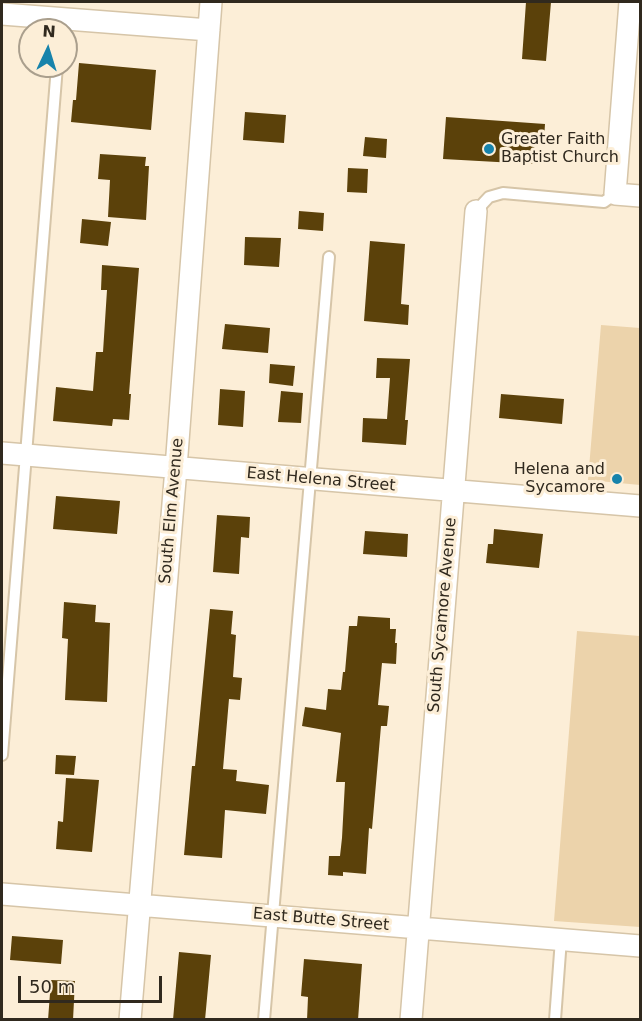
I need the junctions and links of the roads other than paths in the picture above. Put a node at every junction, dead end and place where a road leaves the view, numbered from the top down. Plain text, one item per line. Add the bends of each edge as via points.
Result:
1 (211, 2) edge
2 (630, 2) edge
3 (2, 14) edge
4 (25, 18) edge
5 (78, 25) edge
6 (209, 30) junction
7 (56, 78) edge
8 (615, 194) junction
9 (640, 196) edge
10 (476, 211) joint
11 (329, 257) dead end
12 (2, 453) edge
13 (26, 455) junction
14 (176, 468) junction
15 (310, 479) junction
16 (453, 491) junction
17 (640, 506) edge
18 (2, 756) edge
19 (2, 894) edge
20 (139, 905) junction
21 (272, 916) junction
22 (418, 928) junction
23 (561, 939) junction
24 (640, 946) edge
25 (130, 1020) edge
26 (264, 1020) edge
27 (411, 1020) edge
28 (555, 1020) edge

1 - 6 street, South Elm Avenue
2 - 8 street
3 - 4 street
5 - 6 street
6 - 14 street, South Elm Avenue
7 - 13 lane
8 - 9 street
8 - 10 lane via 604,202 503,193 489,197
10 - 16 street, South Sycamore Avenue
11 - 15 lane
12 - 13 street, East Helena Street
13 - 14 street, East Helena Street
13 - 18 lane
14 - 15 street, East Helena Street
14 - 20 street, South Elm Avenue
15 - 16 street, East Helena Street
15 - 21 lane
16 - 17 street, East Helena Street
16 - 22 street, South Sycamore Avenue
19 - 20 street, East Butte Street
20 - 21 street, East Butte Street
20 - 25 street, South Elm Avenue
21 - 22 street, East Butte Street
21 - 26 lane
22 - 23 street, East Butte Street
22 - 27 street, South Sycamore Avenue
23 - 24 street, East Butte Street
23 - 28 lane

